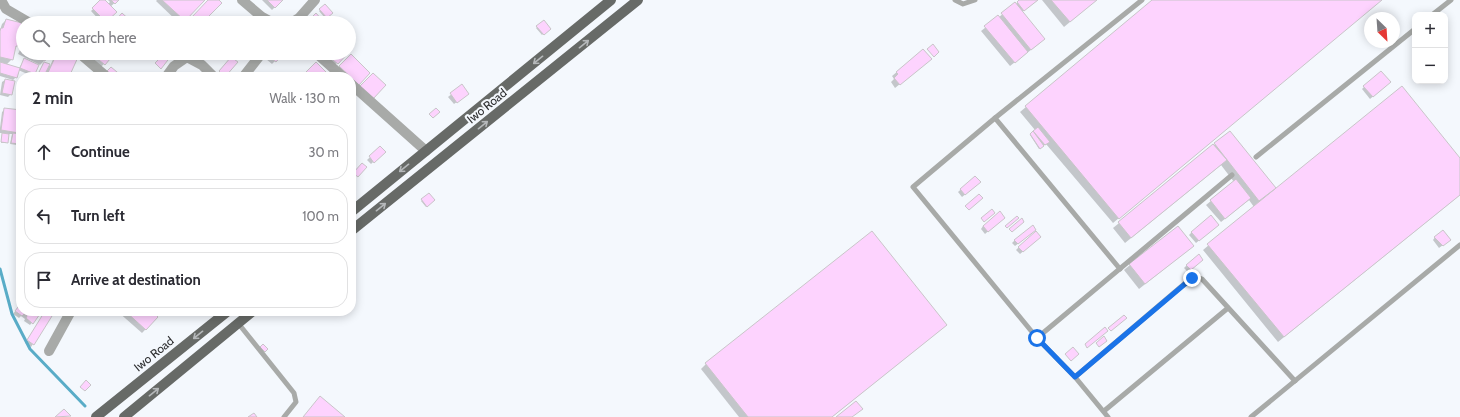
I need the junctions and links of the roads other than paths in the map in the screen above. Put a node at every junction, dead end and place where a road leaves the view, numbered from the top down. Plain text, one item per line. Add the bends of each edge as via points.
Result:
1 (1, 0) edge
2 (242, 0) edge
3 (315, 0) edge
4 (611, 0) edge
5 (638, 0) edge
6 (955, 0) edge
7 (975, 0) edge
8 (1142, 0) edge
9 (1451, 0) edge
10 (1436, 12) edge
11 (18, 16) edge
12 (261, 16) edge
13 (301, 16) edge
14 (1412, 31) edge
15 (87, 60) edge
16 (183, 60) edge
17 (193, 60) edge
18 (256, 60) edge
19 (324, 60) edge
20 (101, 72) edge
21 (170, 72) edge
22 (209, 72) edge
23 (247, 72) edge
24 (337, 72) edge
25 (356, 88) edge
26 (995, 118) junction
27 (426, 151) junction
28 (1256, 158) dead end
29 (1232, 175) dead end
30 (356, 208) edge
31 (356, 227) edge
32 (1460, 245) edge
33 (1120, 269) junction
34 (1228, 308) junction
35 (68, 316) edge
36 (222, 316) edge
37 (247, 316) edge
38 (238, 323) junction
39 (1037, 338) junction
40 (49, 351) dead end
41 (1075, 377) junction
42 (1295, 381) junction
43 (1104, 411) junction
44 (96, 417) edge
45 (124, 417) edge
46 (284, 417) edge
47 (1108, 417) edge
48 (1251, 417) edge

1 - 11 street via 6,9
2 - 12 street
3 - 13 street
4 -> 27 main road, Iwo Road
31 -> 5 main road, Iwo Road
6 - 7 lane via 963,4
8 - 26 lane
9 - 10 lane
14 - 28 lane
15 - 20 street
16 - 21 street
17 - 22 street
18 - 23 street
19 - 24 street
25 - 27 street
26 - 33 lane
26 - 39 lane via 913,187
27 -> 30 main road, Iwo Road
29 - 33 lane
32 - 42 lane
33 - 39 lane
34 - 41 lane via 1202,279 1192,278
34 - 42 lane
34 - 43 lane
35 - 40 street
36 -> 44 main road, Iwo Road
37 - 38 main road
45 -> 38 main road
38 - 46 lane via 294,393 296,402
39 - 41 lane
41 - 43 lane
42 - 48 lane
43 - 47 lane

